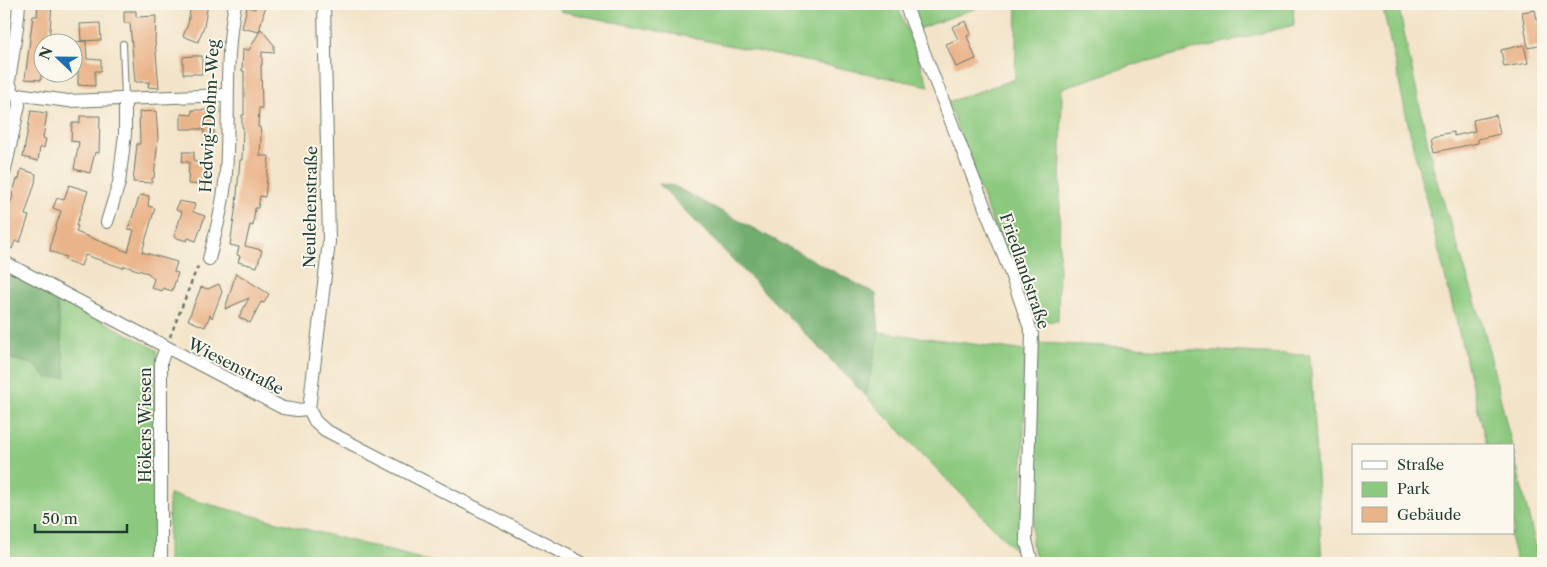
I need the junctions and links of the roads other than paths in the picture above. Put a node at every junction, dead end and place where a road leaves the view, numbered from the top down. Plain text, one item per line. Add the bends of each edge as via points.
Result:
1 (19, 4) edge
2 (234, 4) edge
3 (324, 4) edge
4 (905, 4) edge
5 (123, 44) dead end
6 (227, 95) junction
7 (18, 97) junction
8 (125, 98) junction
9 (4, 174) edge
10 (107, 222) dead end
11 (209, 259) road end
12 (4, 262) edge
13 (166, 348) junction
14 (309, 409) junction
15 (161, 563) edge
16 (582, 563) edge
17 (1032, 563) edge

1 - 7 street via 10,81 12,91
2 - 6 street, Hedwig-Dohm-Weg
3 - 14 street, Neulehenstraße via 329,242
4 - 17 street, Friedlandstraße via 1012,274 1032,334 1026,540
5 - 8 lane
6 - 8 street
6 - 11 street, Hedwig-Dohm-Weg via 226,174
7 - 8 street via 68,100
7 - 9 street via 20,105
8 - 10 street via 125,134 119,183
12 - 13 street, Wiesenstraße
13 - 14 street, Wiesenstraße via 283,408
13 - 15 street, Hökers Wiesen via 161,361
14 - 16 street via 325,430

